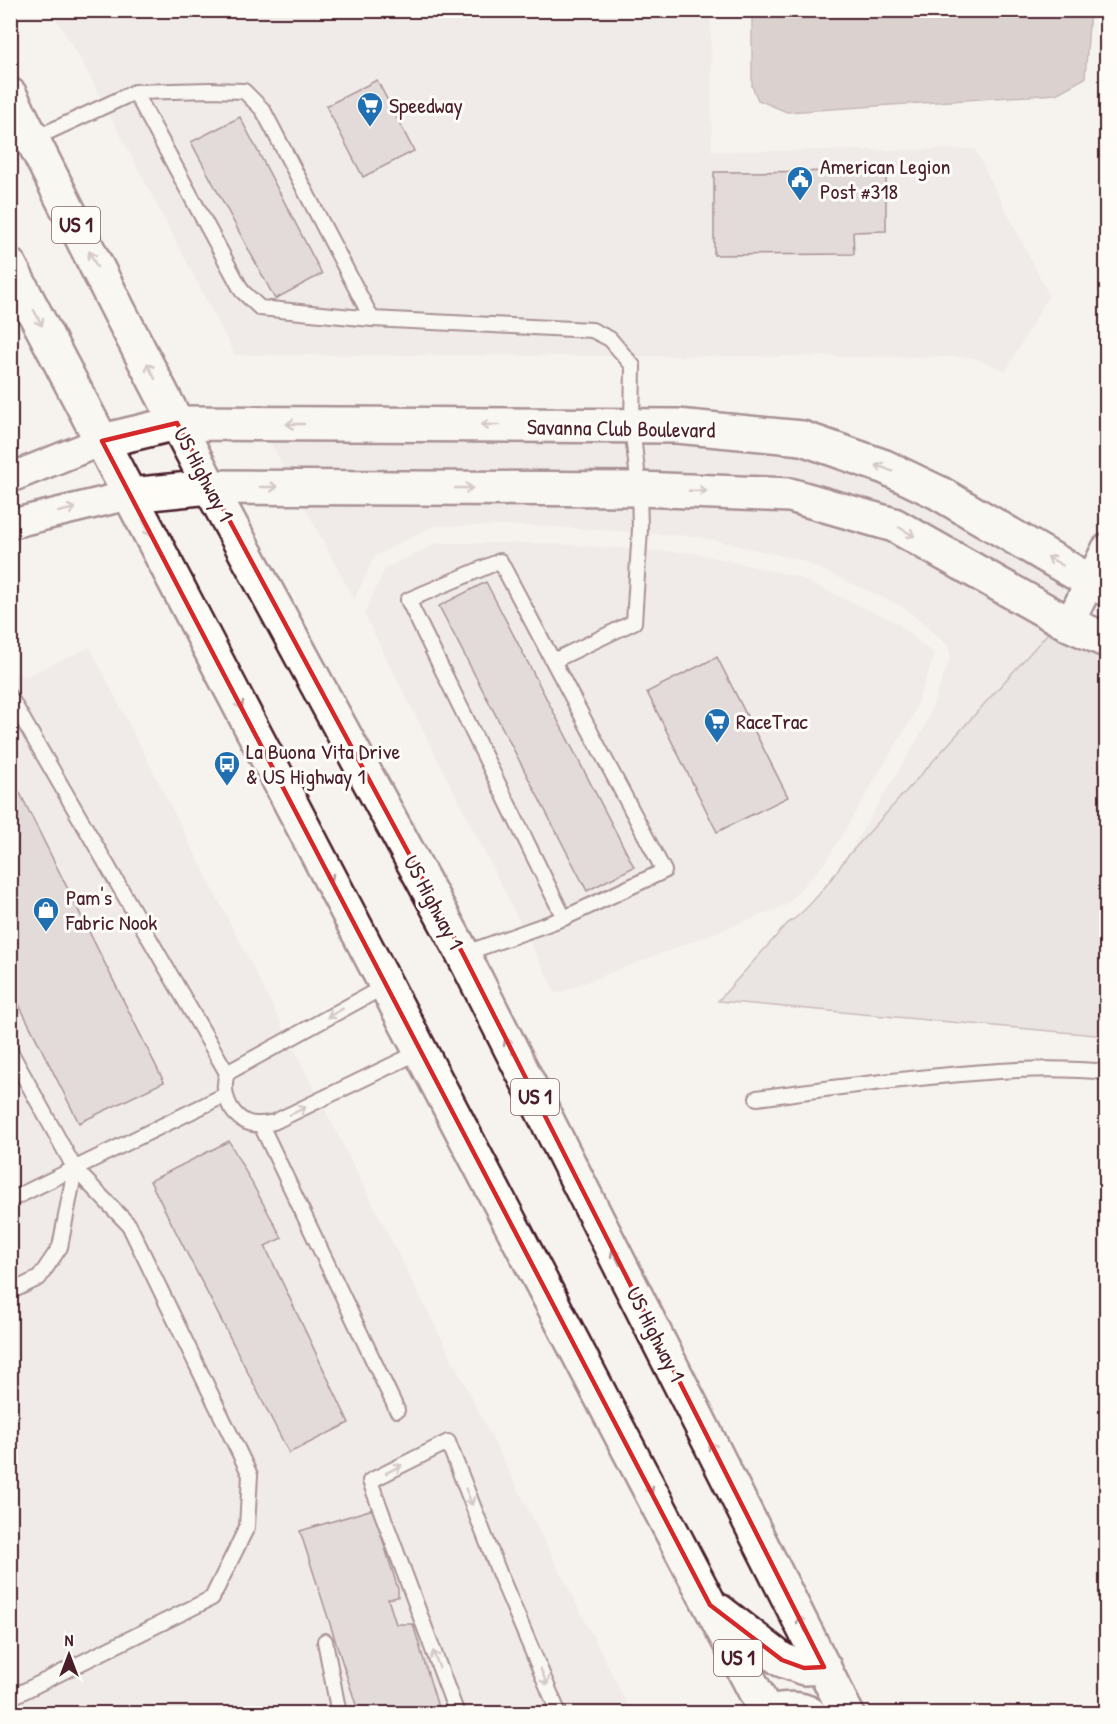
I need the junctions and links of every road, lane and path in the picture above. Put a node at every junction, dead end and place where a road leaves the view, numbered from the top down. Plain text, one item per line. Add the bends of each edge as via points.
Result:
1 (135, 92) junction
2 (10, 95) edge
3 (33, 139) junction
4 (10, 266) edge
5 (372, 319) junction
6 (177, 423) junction
7 (632, 426) junction
8 (102, 441) junction
9 (10, 478) edge
10 (210, 487) junction
11 (639, 489) junction
12 (130, 495) junction
13 (10, 524) edge
14 (1107, 549) edge
15 (1099, 585) edge
16 (1069, 624) junction
17 (1107, 640) edge
18 (553, 661) junction
19 (10, 697) edge
20 (564, 918) junction
21 (463, 954) junction
22 (387, 985) junction
23 (10, 1051) edge
24 (421, 1051) junction
25 (1107, 1071) edge
26 (226, 1073) junction
27 (225, 1095) junction
28 (757, 1098) dead end
29 (261, 1125) junction
30 (75, 1169) junction
31 (10, 1200) edge
32 (10, 1292) edge
33 (397, 1410) dead end
34 (710, 1605) junction
35 (326, 1641) dead end
36 (824, 1666) junction
37 (10, 1698) edge
38 (339, 1713) edge
39 (457, 1713) edge
40 (559, 1713) edge
41 (764, 1713) edge
42 (810, 1713) edge
43 (847, 1713) edge

1 - 3 lane
1 - 5 lane via 242,291 260,308
1 - 5 lane via 244,91 263,110
2 - 3 main road, US Highway 1 / US 1
6 -> 3 main road, US Highway 1 / US 1
4 -> 8 main road, US 1
5 - 7 lane via 592,330 610,339 633,366
7 -> 6 main road, Savanna Club Boulevard
6 - 8 main road, Savanna Club Boulevard
6 - 10 main road, US Highway 1 / US 1
7 - 11 lane
15 -> 7 main road, Savanna Club Boulevard via 939,493 885,467 802,438 677,426
8 - 9 street
8 - 12 main road, US 1
10 -> 11 main road
10 - 12 main road
10 - 21 main road, US Highway 1 / US 1
11 -> 16 main road via 790,495 894,525
11 - 18 lane via 634,622
13 -> 12 street
12 -> 22 main road, US 1
14 - 15 street
15 - 16 street
16 - 17 main road
18 - 20 lane via 664,871
18 - 20 lane via 500,561 408,600
19 - 26 lane
20 - 21 lane
36 -> 21 main road, US Highway 1 / US 1
22 - 24 main road, US 1
22 -> 26 lane
23 - 30 lane
29 -> 24 lane
24 -> 34 main road, US 1
25 - 28 lane via 1074,1068 981,1072
26 - 27 lane
27 - 29 lane via 232,1111 246,1122
27 - 30 lane
29 - 33 lane
30 - 31 lane
30 - 32 lane via 60,1247 39,1278
30 - 37 lane via 129,1224 240,1454 250,1475 247,1527 212,1598
34 - 36 main road via 782,1660 804,1668
34 - 41 main road, US 1
35 - 38 lane
36 - 43 main road, US Highway 1 / US 1
39 -> 40 lane via 370,1482 448,1442
41 - 42 main road via 788,1709

